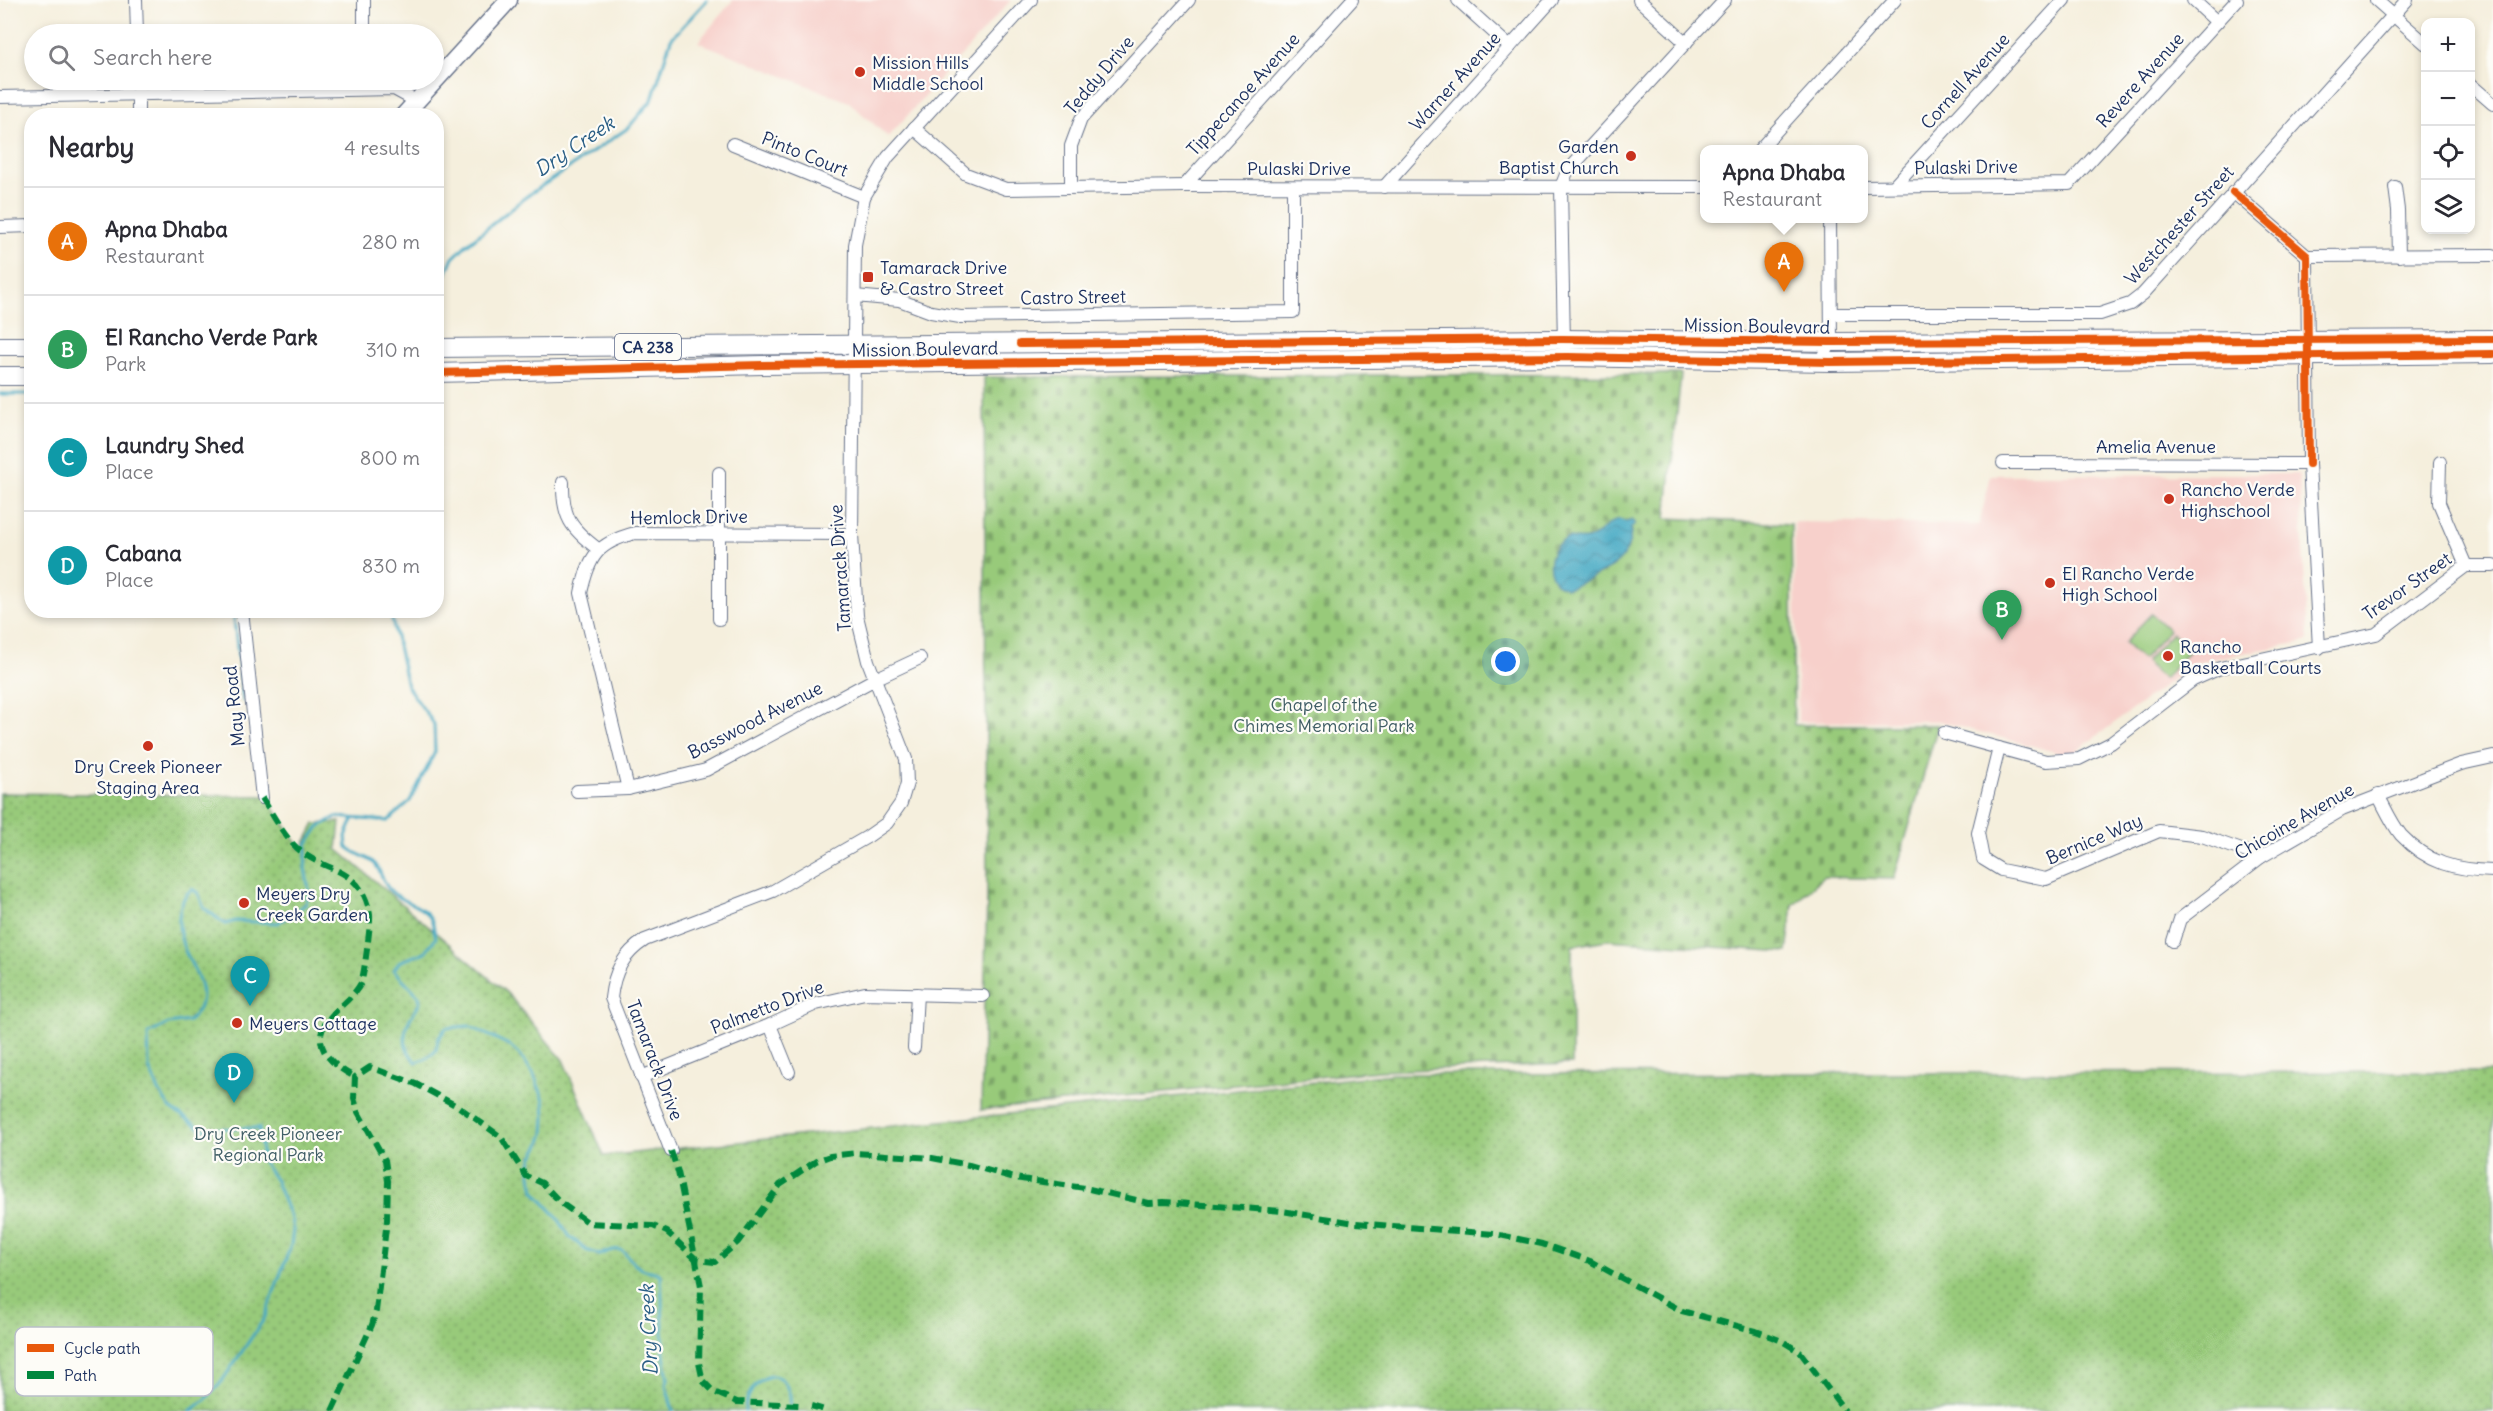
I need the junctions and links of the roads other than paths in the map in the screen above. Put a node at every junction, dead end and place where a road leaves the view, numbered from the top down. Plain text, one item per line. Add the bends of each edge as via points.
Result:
1 (136, 0) edge
2 (364, 0) edge
3 (509, 0) edge
4 (1031, 0) edge
5 (1190, 0) edge
6 (1352, 0) edge
7 (1458, 0) edge
8 (1552, 0) edge
9 (1639, 0) edge
10 (1725, 0) edge
11 (1895, 0) edge
12 (2064, 0) edge
13 (2193, 0) edge
14 (2237, 0) edge
15 (2376, 0) edge
16 (2407, 0) edge
17 (2393, 15) junction
18 (2217, 22) junction
19 (137, 24) edge
20 (364, 24) edge
21 (2421, 40) edge
22 (1686, 43) junction
23 (1510, 46) junction
24 (444, 71) edge
25 (2475, 88) edge
26 (138, 90) edge
27 (239, 90) edge
28 (396, 90) edge
29 (426, 90) edge
30 (138, 94) junction
31 (0, 97) edge
32 (416, 101) junction
33 (2493, 104) edge
34 (138, 108) edge
35 (410, 108) edge
36 (914, 128) junction
37 (733, 144) dead end
38 (1764, 145) edge
39 (2069, 184) joint
40 (1184, 186) junction
41 (1893, 186) junction
42 (1071, 187) junction
43 (1293, 187) junction
44 (1384, 187) junction
45 (1561, 187) junction
46 (1700, 187) edge
47 (1868, 187) edge
48 (2395, 187) dead end
49 (2234, 192) junction
50 (864, 197) junction
51 (1830, 223) edge
52 (24, 226) edge
53 (0, 227) edge
54 (2493, 255) edge
55 (2307, 256) junction
56 (2399, 256) junction
57 (855, 296) junction
58 (1831, 314) junction
59 (1562, 339) junction
60 (2493, 339) edge
61 (1831, 342) junction
62 (0, 346) edge
63 (24, 346) edge
64 (855, 346) junction
65 (444, 348) edge
66 (2307, 348) junction
67 (2493, 354) edge
68 (1568, 357) junction
69 (1821, 362) junction
70 (855, 364) junction
71 (444, 373) edge
72 (0, 376) edge
73 (24, 376) edge
74 (2440, 462) dead end
75 (2003, 463) dead end
76 (2309, 464) junction
77 (719, 473) dead end
78 (563, 482) dead end
79 (720, 533) junction
80 (852, 534) junction
81 (598, 549) junction
82 (2493, 566) edge
83 (2466, 567) junction
84 (243, 618) edge
85 (719, 619) dead end
86 (2319, 648) junction
87 (920, 658) dead end
88 (875, 679) junction
89 (1944, 733) dead end
90 (1999, 748) junction
91 (2493, 757) edge
92 (628, 789) junction
93 (578, 791) dead end
94 (2378, 795) junction
95 (262, 798) dead end
96 (2260, 857) junction
97 (2493, 871) edge
98 (2173, 941) dead end
99 (917, 994) junction
100 (983, 996) dead end
101 (770, 1026) junction
102 (914, 1048) dead end
103 (789, 1072) dead end
104 (641, 1077) junction
105 (670, 1150) dead end

1 - 19 street
2 - 20 street
3 - 24 main road
4 - 36 street, Tamarack Drive
5 - 42 street, Teddy Drive via 1081,119 1071,146
6 - 40 street, Tippecanoe Avenue
7 - 23 street
8 - 23 street, Warner Avenue
9 - 22 street
10 - 22 street
11 - 38 street
12 - 41 street, Cornell Avenue
13 - 18 street
14 - 18 street, Revere Avenue
15 - 17 street
16 - 17 street, Westchester Street
17 - 21 street
17 - 49 street, Westchester Street
18 - 39 street, Revere Avenue
22 - 45 street via 1567,172
23 - 44 street, Warner Avenue
25 - 33 street
26 - 30 street
27 - 30 street
28 - 32 street
29 - 32 main road
30 - 31 street
30 - 34 street
32 - 35 main road
36 - 42 street, Pulaski Drive via 966,174 980,180 1006,189
36 - 50 street, Tamarack Drive via 888,157
37 - 50 street, Pinto Court
39 - 41 street, Pulaski Drive
40 - 42 street, Pulaski Drive
40 - 43 street, Pulaski Drive
41 - 47 street, Pulaski Drive
43 - 44 street, Pulaski Drive
43 - 57 street, Castro Street via 1293,312 960,316 931,312 899,300
44 - 45 street, Pulaski Drive
45 - 46 street, Pulaski Drive
45 - 59 street
48 - 56 street
49 - 55 street
49 - 58 street, Westchester Street via 2143,294 2115,310 2100,314
50 - 57 street, Tamarack Drive via 855,245
51 - 58 street
52 - 53 street
54 - 56 street
55 - 56 street
55 - 66 street
57 - 64 street, Tamarack Drive
58 - 61 street
59 - 61 main road, Mission Boulevard / CA 238
59 - 64 main road, Mission Boulevard / CA 238
59 - 68 street
60 - 66 main road, Mission Boulevard / CA 238
61 - 66 main road, Mission Boulevard / CA 238
61 - 69 street
62 - 63 main road
64 - 65 main road, Mission Boulevard / CA 238
64 - 70 street, Tamarack Drive
66 - 67 main road, Mission Boulevard / CA 238
66 - 69 main road, Mission Boulevard / CA 238
66 - 76 street
68 - 69 main road, Mission Boulevard / CA 238
68 - 70 main road, Mission Boulevard / CA 238
70 - 71 main road, Mission Boulevard / CA 238
70 - 80 street, Tamarack Drive
72 - 73 main road
74 - 83 street via 2439,503
75 - 76 street, Amelia Avenue
76 - 86 street
77 - 79 street
78 - 81 street via 562,501 567,516 580,536
79 - 80 street, Hemlock Drive
79 - 81 street, Hemlock Drive via 635,533
79 - 85 street
80 - 88 street, Tamarack Drive via 857,616
81 - 92 street via 587,569 581,593
82 - 83 street, Trevor Street
83 - 86 street, Trevor Street via 2376,634
84 - 95 street, May Road
86 - 90 street, Trevor Street via 2220,668 2193,680 2110,743 2079,759 2046,760
87 - 88 street, Basswood Avenue
88 - 92 street, Basswood Avenue via 706,770
88 - 104 street, Tamarack Drive via 906,759 907,783 901,803 887,823 874,832 773,891 632,948 619,966 611,998
89 - 90 street, Trevor Street
90 - 96 street, Bernice Way via 1978,833 1983,859 2001,870 2046,879 2158,831 2202,836
91 - 94 street, Chicoine Avenue via 2461,764
92 - 93 street, Basswood Avenue
94 - 96 street, Chicoine Avenue via 2343,810
94 - 97 street via 2401,835 2431,859 2460,870
96 - 98 street, Chicoine Avenue via 2180,919
99 - 100 street, Palmetto Drive
99 - 101 street, Palmetto Drive via 864,993 816,1004
99 - 102 street
101 - 103 street
101 - 104 street, Palmetto Drive
104 - 105 street, Tamarack Drive

